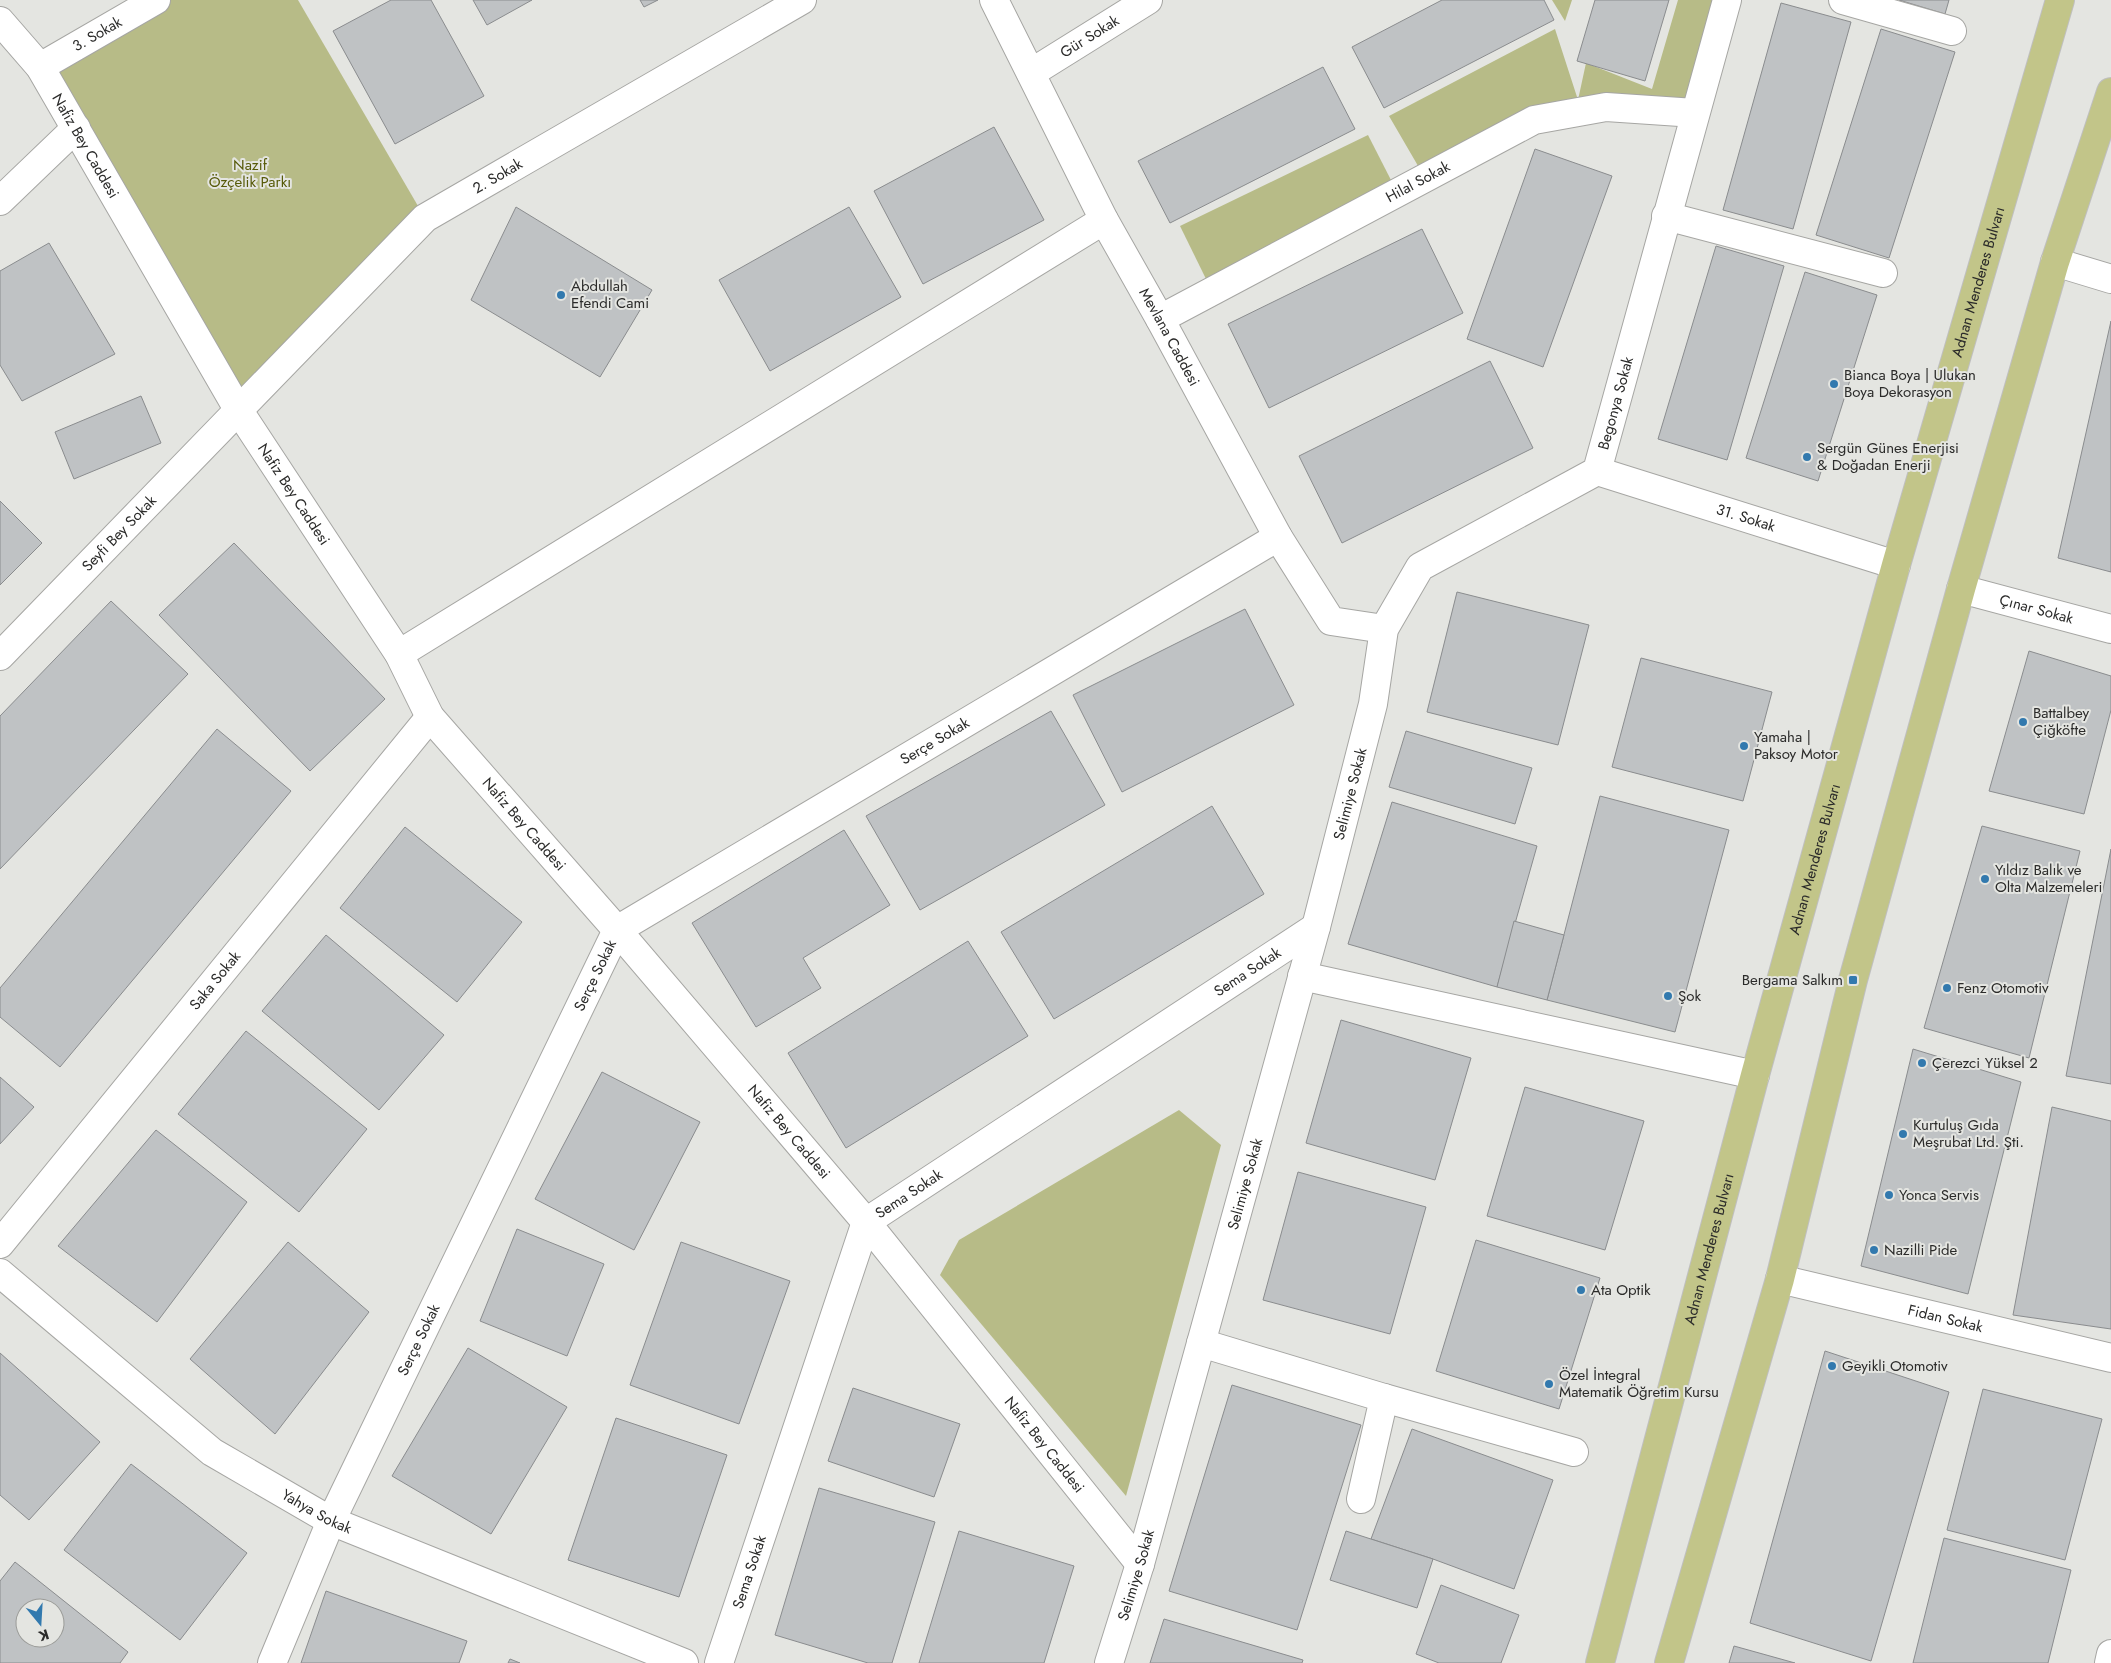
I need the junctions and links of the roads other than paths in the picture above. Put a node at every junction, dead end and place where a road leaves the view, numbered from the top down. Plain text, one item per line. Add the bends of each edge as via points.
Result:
1 (156, 0) edge
2 (802, 0) edge
3 (994, 0) edge
4 (1148, 0) edge
5 (1727, 0) edge
6 (1843, 0) edge
7 (2060, 0) edge
8 (0, 20) edge
9 (1952, 31) dead end
10 (40, 67) junction
11 (1031, 73) junction
12 (2111, 92) edge
13 (1695, 113) junction
14 (76, 128) junction
15 (0, 201) edge
16 (1666, 216) junction
17 (1104, 220) junction
18 (2055, 262) junction
19 (1883, 273) dead end
20 (2111, 279) edge
21 (1160, 319) junction
22 (240, 411) junction
23 (1596, 471) junction
24 (1278, 537) junction
25 (1896, 565) junction
26 (1961, 589) junction
27 (1384, 629) junction
28 (2111, 629) edge
29 (399, 654) junction
30 (0, 656) edge
31 (1373, 704) joint
32 (430, 717) junction
33 (1316, 927) junction
34 (617, 930) junction
35 (1302, 976) junction
36 (1755, 1075) junction
37 (866, 1222) junction
38 (0, 1244) edge
39 (0, 1273) edge
40 (1780, 1279) junction
41 (1201, 1343) junction
42 (2111, 1358) edge
43 (1384, 1398) junction
44 (1574, 1452) dead end
45 (1361, 1499) dead end
46 (331, 1522) junction
47 (1140, 1564) junction
48 (2111, 1654) edge
49 (272, 1663) edge
50 (684, 1663) edge
51 (719, 1663) edge
52 (1109, 1663) edge
53 (1600, 1663) edge
54 (1669, 1663) edge
55 (2109, 1663) edge

1 - 10 street, 3. Sokak
2 - 22 street, 2. Sokak via 425,218
3 - 11 street, Mevlana Caddesi
4 - 11 street, Gür Sokak
5 - 13 street, Begonya Sokak
6 - 9 street
7 - 25 main road, Adnan Menderes Bulvarı
8 - 10 street, Nafiz Bey Caddesi
10 - 14 street, Nafiz Bey Caddesi
11 - 17 street, Mevlana Caddesi
12 - 18 main road
13 - 16 street, Begonya Sokak
13 - 21 street, Hilal Sokak via 1606,106 1534,120
14 - 15 street
14 - 22 street, Nafiz Bey Caddesi
16 - 19 street
16 - 23 street, Begonya Sokak
17 - 21 street, Mevlana Caddesi
17 - 29 street
18 - 20 street
18 - 26 main road
21 - 24 street, Mevlana Caddesi
22 - 29 street, Nafiz Bey Caddesi
22 - 30 street, Seyfi Bey Sokak
23 - 25 street, 31. Sokak
23 - 27 street, Begonya Sokak via 1420,567
24 - 27 street, Mevlana Caddesi via 1331,620
24 - 34 street, Serçe Sokak
25 - 36 main road, Adnan Menderes Bulvarı
26 - 28 street, Çınar Sokak
26 - 40 main road via 1853,980
27 - 31 street, Begonya Sokak
29 - 32 street, Nafiz Bey Caddesi
31 - 33 street, Selimiye Sokak
32 - 34 street, Nafiz Bey Caddesi
32 - 38 street, Saka Sokak
33 - 35 street, Selimiye Sokak
33 - 37 street, Sema Sokak
34 - 37 street, Nafiz Bey Caddesi
34 - 46 street, Serçe Sokak
35 - 36 street
35 - 41 street, Selimiye Sokak
36 - 53 main road, Adnan Menderes Bulvarı
37 - 47 street, Nafiz Bey Caddesi
37 - 51 street, Sema Sokak
39 - 46 street, Yahya Sokak via 212,1452
40 - 42 street, Fidan Sokak
40 - 54 main road
41 - 43 street
41 - 47 street, Selimiye Sokak
43 - 44 street
43 - 45 street
46 - 49 street, Serçe Sokak
46 - 50 street, Yahya Sokak
47 - 52 street, Selimiye Sokak
48 - 55 street

